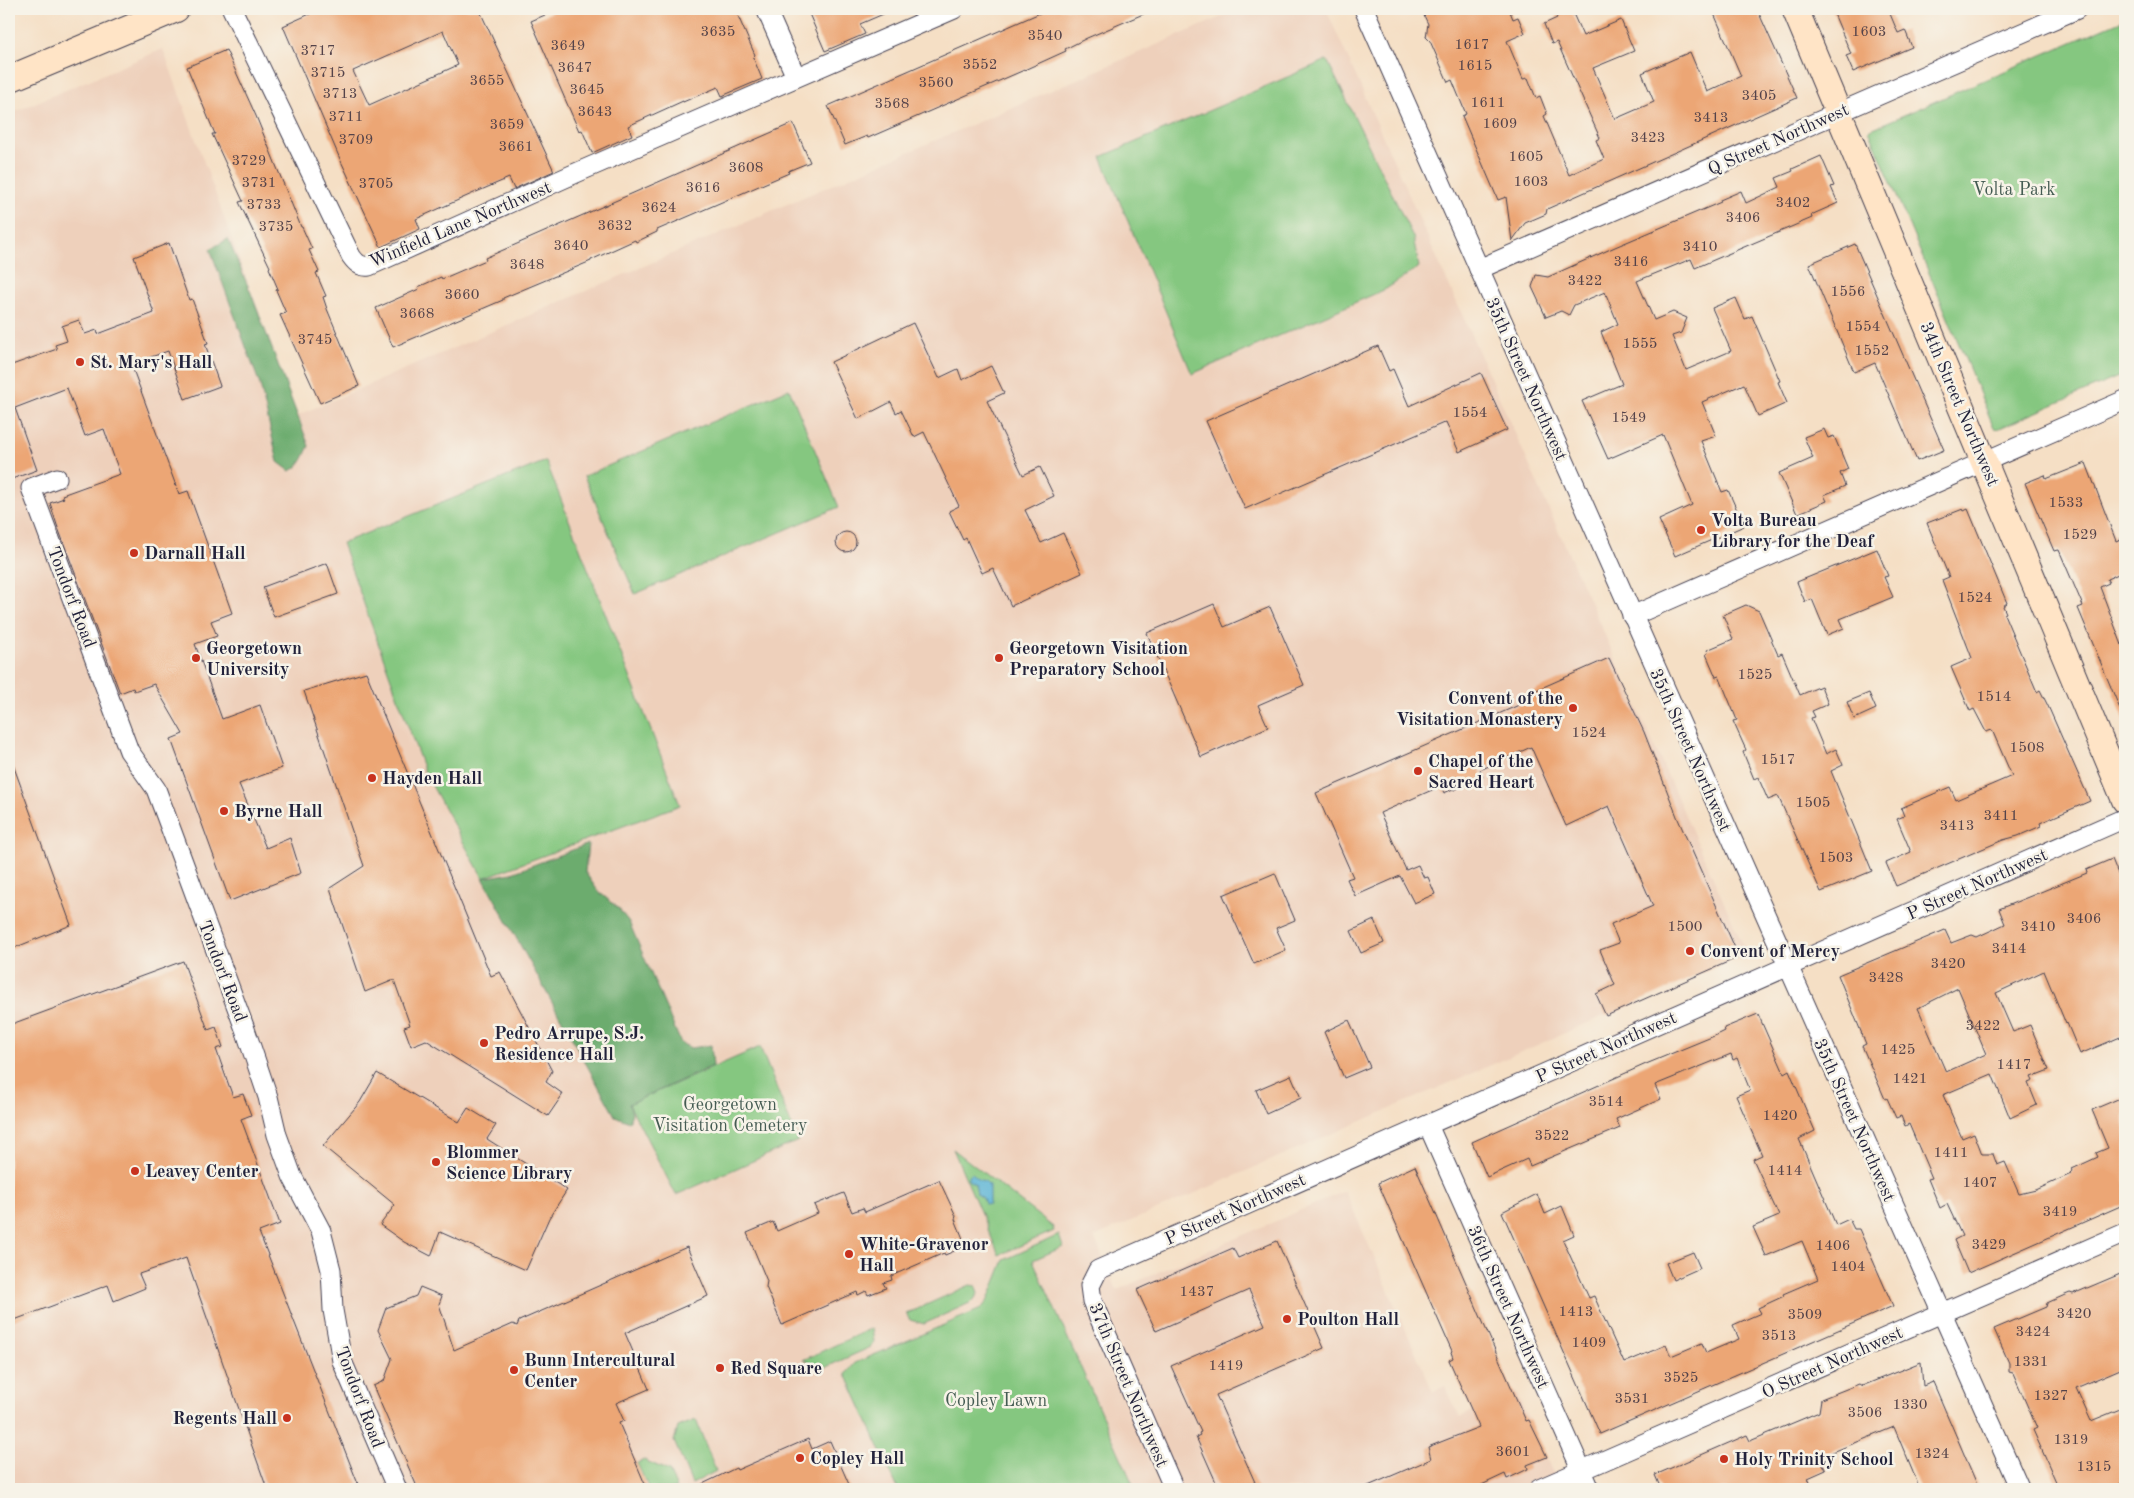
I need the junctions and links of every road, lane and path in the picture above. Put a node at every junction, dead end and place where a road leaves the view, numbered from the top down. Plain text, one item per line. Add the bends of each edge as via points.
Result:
1 (176, 9) edge
2 (232, 9) edge
3 (766, 9) edge
4 (954, 9) edge
5 (1364, 9) edge
6 (1795, 9) edge
7 (2077, 9) edge
8 (796, 77) junction
9 (9, 79) edge
10 (1838, 112) junction
11 (1479, 268) junction
12 (2125, 400) edge
13 (1984, 462) junction
14 (57, 478) dead end
15 (1632, 616) junction
16 (2125, 800) edge
17 (2125, 818) edge
18 (1787, 967) junction
19 (1428, 1125) junction
20 (2125, 1233) edge
21 (1092, 1280) joint
22 (1943, 1314) junction
23 (1582, 1471) junction
24 (397, 1489) edge
25 (1174, 1489) edge
26 (1539, 1489) edge
27 (1590, 1489) edge
28 (2020, 1489) edge

1 - 9 street
2 - 8 street, Winfield Lane Northwest via 351,256 364,267
3 - 8 street
4 - 8 street, Winfield Lane Northwest
5 - 11 street, 35th Street Northwest
6 - 10 street, 34th Street Northwest
7 - 10 street, Q Street Northwest
10 - 11 street, Q Street Northwest
10 - 13 street, 34th Street Northwest
11 - 15 street, 35th Street Northwest
12 - 13 street
13 - 15 street
13 - 16 street, 34th Street Northwest
14 - 24 street, Tondorf Road via 31,488 129,751 156,789 245,1028 292,1176 321,1232 331,1270 333,1310 342,1362
15 - 18 street, 35th Street Northwest
17 - 18 street, P Street Northwest
18 - 19 street, P Street Northwest
18 - 22 street, 35th Street Northwest
19 - 21 street, P Street Northwest via 1098,1270
19 - 23 street, 36th Street Northwest
20 - 22 street, O Street Northwest
21 - 25 street, 37th Street Northwest via 1092,1300
22 - 23 street, O Street Northwest
22 - 28 street, 35th Street Northwest
23 - 26 street, O Street Northwest
23 - 27 street, 36th Street Northwest

